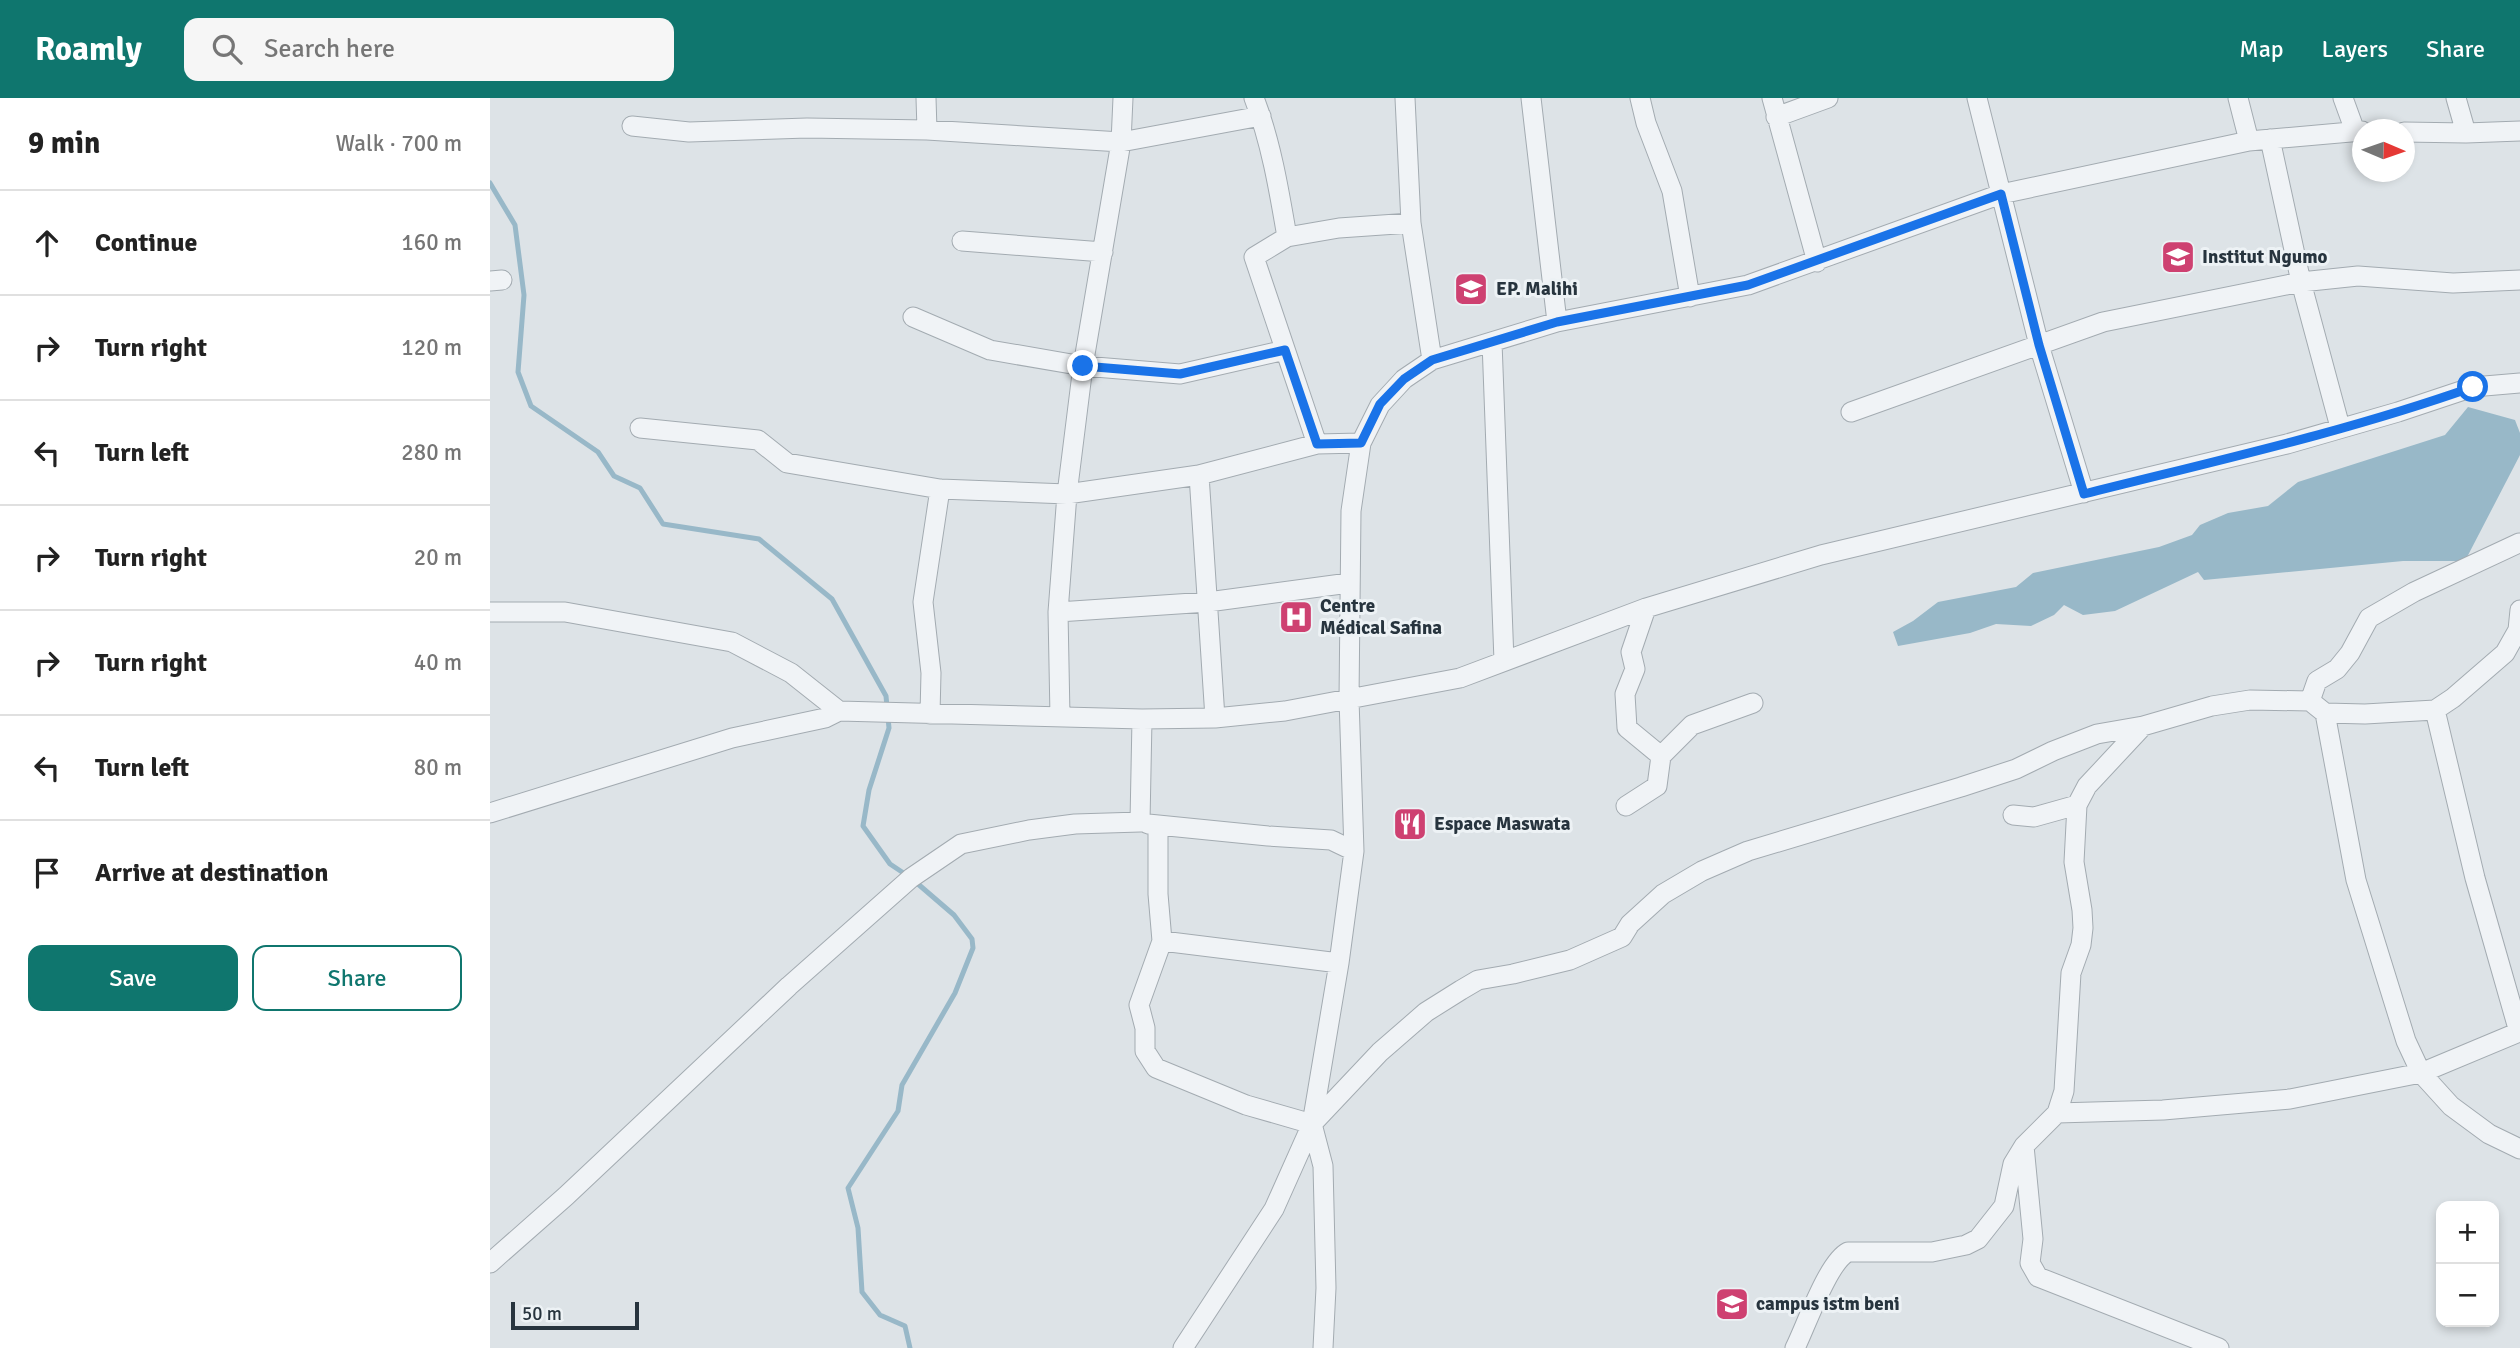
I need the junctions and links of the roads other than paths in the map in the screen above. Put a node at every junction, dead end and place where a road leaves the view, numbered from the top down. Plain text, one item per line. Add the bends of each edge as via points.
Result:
1 (926, 98) edge
2 (1123, 98) edge
3 (1405, 98) edge
4 (1531, 98) edge
5 (1640, 98) edge
6 (1828, 98) edge
7 (1977, 98) edge
8 (2238, 98) edge
9 (2343, 98) edge
10 (2456, 98) edge
11 (1257, 107) edge
12 (1774, 107) edge
13 (2353, 119) edge
14 (632, 126) dead end
15 (927, 130) junction
16 (2520, 131) edge
17 (2352, 132) edge
18 (2415, 132) edge
19 (2466, 133) junction
20 (2270, 139) junction
21 (2249, 141) junction
22 (1121, 142) junction
23 (2001, 194) junction
24 (1411, 223) junction
25 (1287, 237) junction
26 (962, 241) dead end
27 (1103, 252) junction
28 (1817, 262) junction
29 (2520, 279) edge
30 (2301, 282) junction
31 (1690, 297) junction
32 (912, 317) dead end
33 (1557, 322) junction
34 (1492, 342) junction
35 (2039, 345) junction
36 (1285, 350) junction
37 (1432, 360) junction
38 (1083, 366) junction
39 (2520, 383) edge
40 (1851, 412) dead end
41 (2340, 427) junction
42 (640, 428) dead end
43 (1361, 443) junction
44 (1317, 444) junction
45 (1199, 475) junction
46 (940, 489) junction
47 (1067, 494) junction
48 (2084, 494) junction
49 (2520, 548) edge
50 (1349, 583) junction
51 (1208, 602) junction
52 (1646, 608) junction
53 (2520, 610) edge
54 (490, 612) edge
55 (1058, 612) junction
56 (2519, 631) edge
57 (1504, 661) junction
58 (1349, 699) junction
59 (1753, 703) dead end
60 (2317, 707) junction
61 (2435, 710) junction
62 (839, 711) junction
63 (930, 714) junction
64 (1060, 717) junction
65 (1215, 718) junction
66 (1142, 719) junction
67 (2143, 726) junction
68 (1661, 756) junction
69 (2077, 805) junction
70 (1626, 806) dead end
71 (490, 813) edge
72 (2013, 815) dead end
73 (1149, 824) junction
74 (1354, 850) junction
75 (1162, 941) junction
76 (1339, 963) junction
77 (2520, 1032) edge
78 (2421, 1073) junction
79 (2057, 1113) junction
80 (1312, 1124) junction
81 (2024, 1146) junction
82 (2520, 1149) edge
83 (490, 1263) edge
84 (1183, 1348) edge
85 (1323, 1348) edge
86 (1795, 1348) edge
87 (2219, 1348) edge

1 - 15 street
2 - 22 street
3 - 24 street
4 - 33 street
5 - 31 street via 1672,191
6 - 12 street
7 - 23 street
8 - 21 street
9 - 13 street
10 - 19 street
11 - 22 street
11 - 25 street
12 - 28 street
14 - 15 street via 690,132
15 - 22 street
16 - 19 street
17 - 20 street
18 - 19 street
20 - 21 street
20 - 30 street
21 - 23 street
22 - 27 street
23 - 28 street
23 - 35 street
24 - 25 street
24 - 37 street
25 - 36 street via 1254,257
26 - 27 street
27 - 38 street
28 - 31 street via 1748,285
29 - 30 street via 2453,283 2358,276
30 - 35 street via 2103,322
30 - 41 street
31 - 33 street
32 - 38 street via 990,351
33 - 34 street
34 - 37 street
34 - 57 street
35 - 40 street
35 - 48 street
36 - 38 street via 1180,374
36 - 44 street
37 - 43 street via 1404,379 1380,404
38 - 47 street
39 - 41 street via 2473,387
41 - 48 street
42 - 46 street via 758,440 787,463
43 - 44 street
43 - 50 street via 1351,511
44 - 45 street
45 - 47 street
45 - 51 street
46 - 47 street
46 - 63 street via 923,602 931,673
47 - 55 street
48 - 52 street via 1821,555
49 - 60 street via 2414,592 2369,618 2337,669 2317,681
50 - 51 street
50 - 58 street
51 - 55 street
51 - 65 street
52 - 57 street
52 - 68 street via 1631,652 1635,669 1625,695 1627,728
53 - 56 street
54 - 62 street via 565,612 732,642 792,673
55 - 64 street
56 - 61 street via 2494,665
57 - 58 street via 1460,678
58 - 65 street
58 - 74 street
59 - 68 street via 1692,725
60 - 61 street via 2365,714
60 - 67 street via 2250,700
60 - 78 street via 2356,880 2406,1041
61 - 77 street via 2475,878
62 - 63 street
62 - 71 street via 732,738
63 - 64 street
64 - 66 street
65 - 66 street
66 - 73 street
67 - 69 street via 2087,786
67 - 80 street via 2097,734 2016,769 1748,851 1702,871 1663,894 1622,937 1570,960 1478,980 1426,1012 1380,1052
68 - 70 street via 1657,786
69 - 72 street via 2035,817
69 - 79 street via 2074,862 2083,928 2071,973 2064,1091
73 - 74 street via 1331,840
73 - 75 street
73 - 83 street via 1075,824 961,844 911,877
74 - 76 street via 1353,915
75 - 76 street
75 - 80 street via 1139,1005 1145,1051 1156,1068 1246,1105
76 - 80 street
77 - 78 street
78 - 79 street via 2290,1099
78 - 82 street via 2451,1106 2489,1134
79 - 81 street
80 - 84 street via 1274,1209
80 - 85 street via 1322,1167
81 - 86 street via 2013,1164 2004,1206 1978,1240 1932,1252 1843,1254
81 - 87 street via 2030,1263 2038,1277

